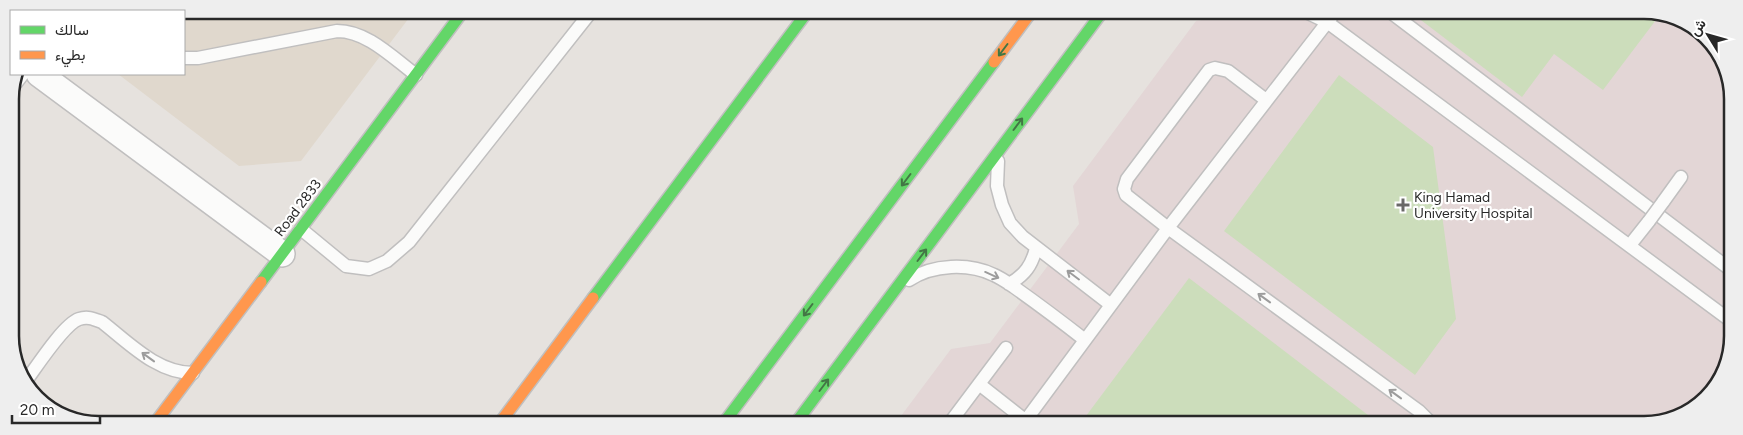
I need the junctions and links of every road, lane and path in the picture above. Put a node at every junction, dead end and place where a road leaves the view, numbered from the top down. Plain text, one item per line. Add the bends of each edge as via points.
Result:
1 (457, 19) edge
2 (585, 19) edge
3 (802, 19) edge
4 (1026, 19) edge
5 (1097, 19) edge
6 (1321, 19) edge
7 (1325, 19) edge
8 (1329, 19) edge
9 (1398, 19) edge
10 (1327, 22) junction
11 (185, 58) edge
12 (40, 75) edge
13 (416, 75) junction
14 (1266, 100) junction
15 (1000, 148) junction
16 (1681, 177) dead end
17 (1168, 228) junction
18 (301, 229) junction
19 (1630, 245) junction
20 (1036, 248) junction
21 (282, 254) junction
22 (1724, 265) edge
23 (1009, 284) junction
24 (897, 288) junction
25 (1112, 305) junction
26 (1724, 316) edge
27 (1085, 340) junction
28 (1006, 348) dead end
29 (193, 374) junction
30 (29, 377) edge
31 (979, 384) junction
32 (160, 416) edge
33 (506, 416) edge
34 (729, 416) edge
35 (801, 416) edge
36 (954, 416) edge
37 (1018, 416) edge
38 (1032, 416) edge
39 (1424, 416) edge

1 - 13 street, Road 2833
2 - 18 lane via 409,242 387,261 368,269 346,266
3 - 33 street
4 -> 34 street
15 -> 5 street
6 - 10 lane
7 - 10 lane
8 - 10 lane
9 - 22 lane
10 - 14 lane
10 - 19 lane
11 - 13 lane via 346,31 363,36
12 - 21 street
13 - 18 street, Road 2833
14 - 17 lane
14 - 17 lane via 1222,68 1209,70 1205,75 1124,184 1129,198
15 - 20 lane via 996,167 1002,205 1010,222
24 -> 15 street
16 - 19 lane, bridge
17 - 25 lane
39 -> 17 lane
18 - 21 street, Road 2833
19 - 26 lane
20 - 23 lane via 1028,270
25 -> 20 lane
21 - 29 street, Road 2833
24 -> 23 lane via 920,274 954,267 975,268
23 - 27 lane
35 -> 24 street
25 - 27 lane
27 - 38 lane
28 - 31 lane
29 -> 30 lane via 163,367 102,322 86,318 66,328
29 - 32 street, Road 2833
31 - 36 lane
31 - 37 lane

